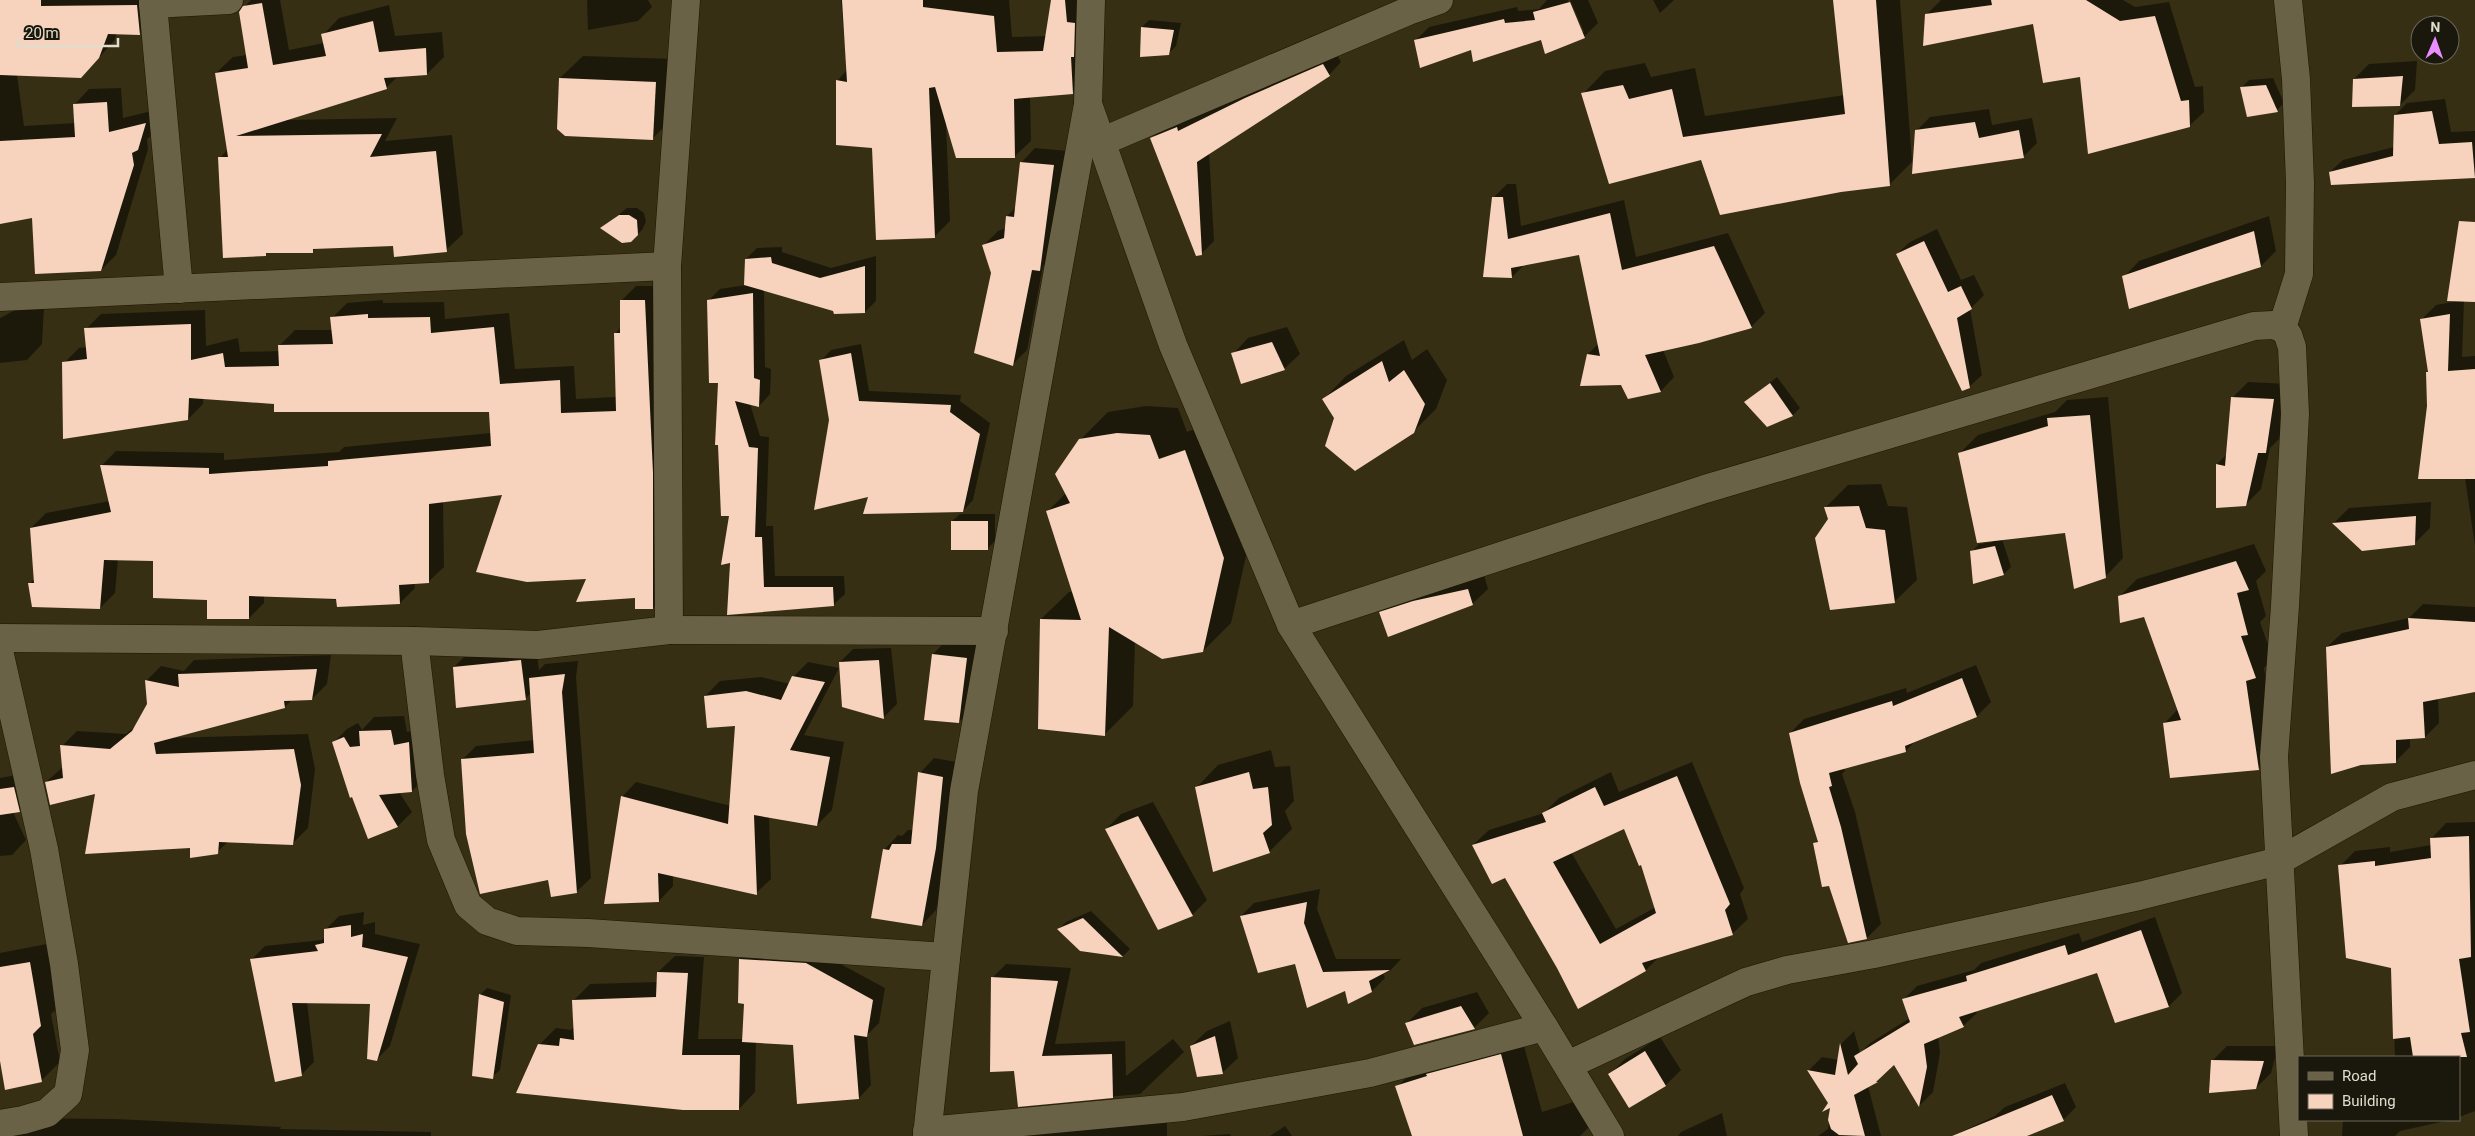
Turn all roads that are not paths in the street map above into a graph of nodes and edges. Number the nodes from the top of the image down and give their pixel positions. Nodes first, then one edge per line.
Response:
1 (229, 0) edge
2 (686, 0) edge
3 (1091, 0) edge
4 (1439, 0) edge
5 (2288, 0) edge
6 (153, 2) edge
7 (1088, 104) junction
8 (1101, 142) junction
9 (667, 266) junction
10 (180, 289) junction
11 (0, 297) edge
12 (2282, 328) junction
13 (1290, 626) junction
14 (669, 630) junction
15 (994, 631) junction
16 (0, 638) edge
17 (414, 641) junction
18 (0, 655) edge
19 (2475, 775) edge
20 (2279, 860) junction
21 (946, 957) junction
22 (1544, 1027) junction
23 (1568, 1065) junction
24 (0, 1124) edge
25 (927, 1134) edge
26 (1610, 1136) edge
27 (2294, 1136) edge

1 - 6 street
2 - 9 street
3 - 7 street
4 - 8 street
5 - 12 street
6 - 10 street
7 - 8 street
7 - 15 street
8 - 13 street
9 - 10 street
9 - 14 street
10 - 11 street
12 - 13 street
12 - 20 street
13 - 22 street
14 - 15 street
14 - 17 street
15 - 21 street
16 - 17 street
17 - 21 street
18 - 24 street
19 - 20 street
20 - 23 street
20 - 27 street
21 - 25 street
22 - 23 street
22 - 25 street
23 - 26 street

